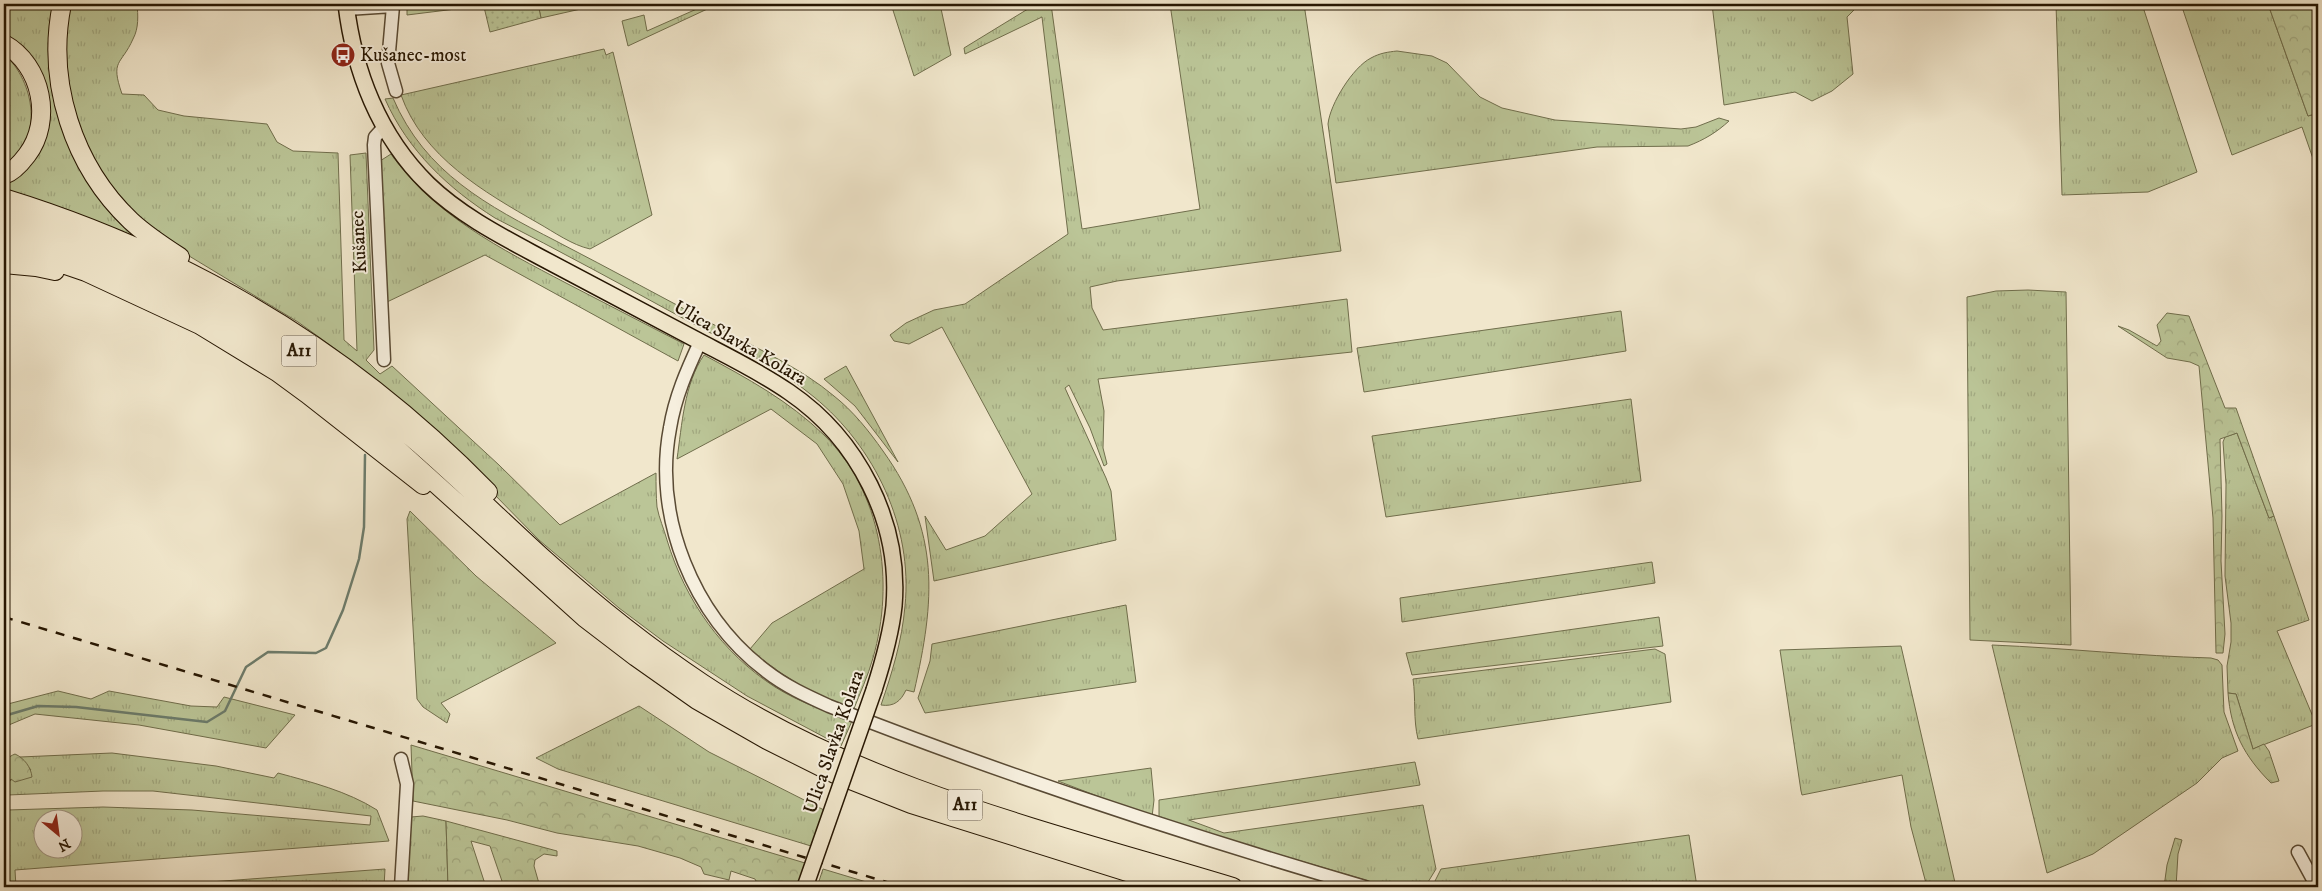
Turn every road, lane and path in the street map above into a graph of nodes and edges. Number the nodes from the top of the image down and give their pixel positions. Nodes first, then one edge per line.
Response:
1 (62, 4) edge
2 (393, 5) edge
3 (347, 6) edge
4 (4, 44) edge
5 (396, 91) dead end
6 (384, 127) junction
7 (4, 175) edge
8 (4, 198) edge
9 (4, 213) edge
10 (4, 231) edge
11 (4, 244) edge
12 (4, 264) edge
13 (160, 308) junction
14 (261, 311) junction
15 (700, 342) junction
16 (384, 360) dead end
17 (492, 533) junction
18 (547, 562) junction
19 (401, 759) dead end
20 (2298, 852) dead end
21 (400, 887) edge
22 (805, 887) edge
23 (1175, 887) edge
24 (1233, 887) edge
25 (1365, 887) edge
26 (2317, 887) edge

1 - 14 highway
2 - 3 street
2 - 5 street
3 - 6 main road, Ulica Slavka Kolara
4 - 7 highway
6 - 15 main road, Ulica Slavka Kolara
6 - 16 street, Kušanec
8 - 14 highway
9 - 18 highway, A11
10 - 17 highway, A11
11 - 13 highway
12 - 13 highway
13 - 17 highway
14 - 18 highway
15 - 22 main road, Ulica Slavka Kolara, bridge
15 - 25 street
17 - 23 highway, A11
18 - 24 highway, A11
19 - 21 street
20 - 26 street

